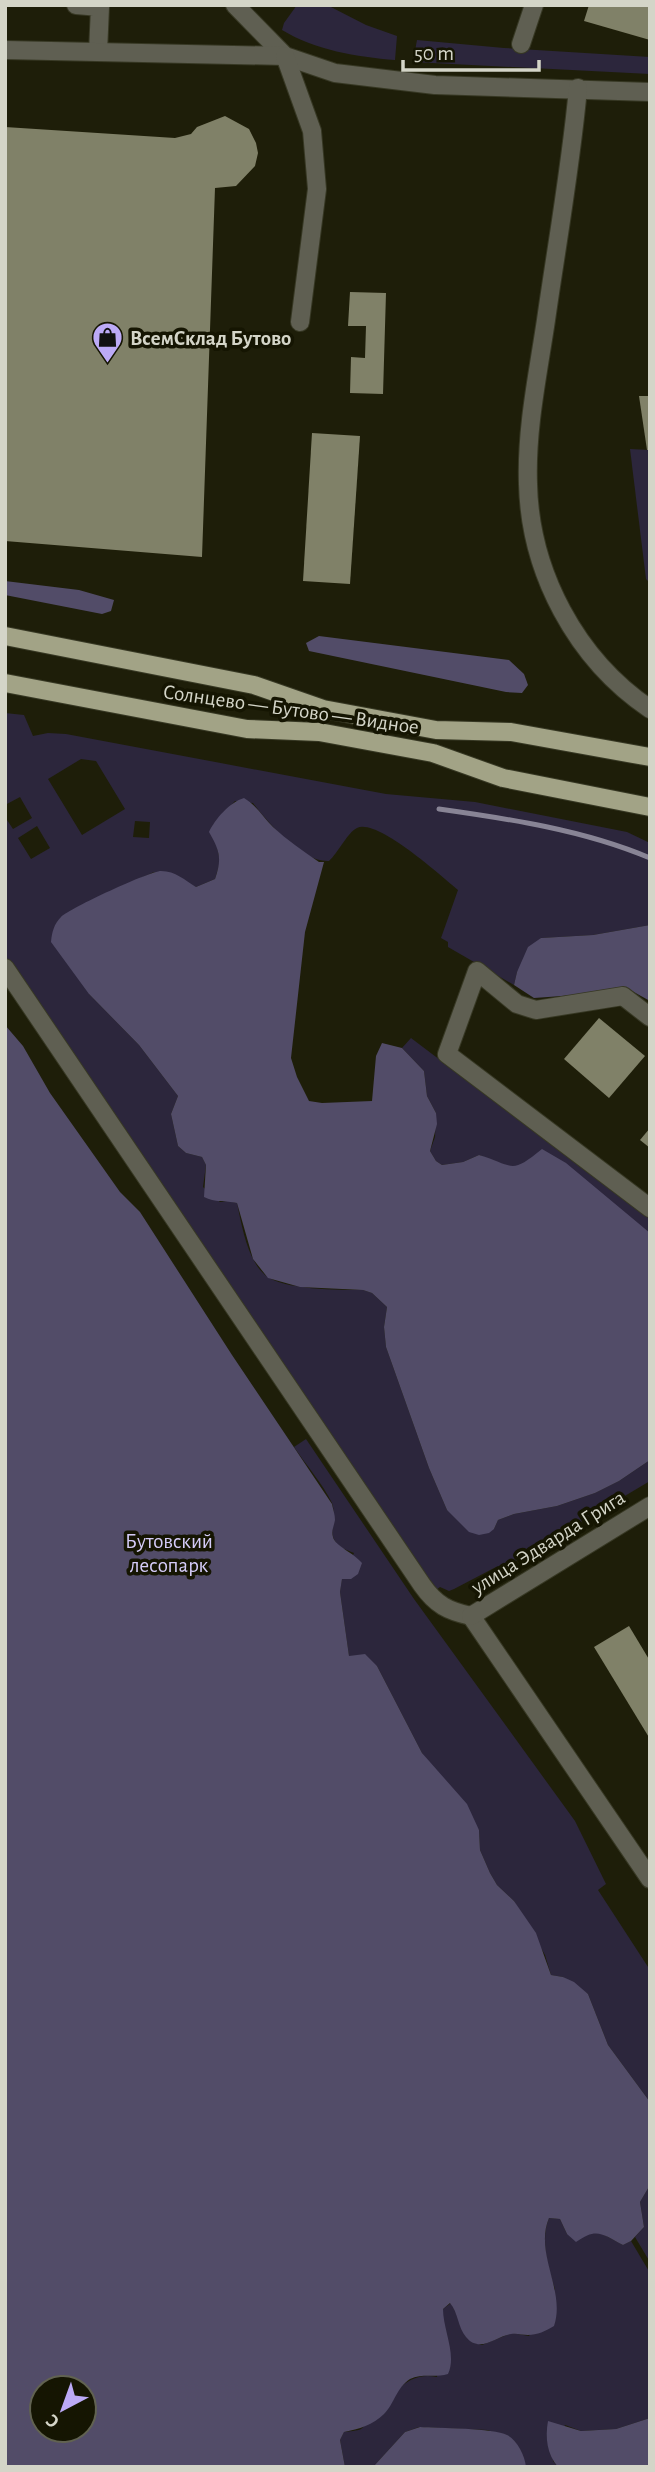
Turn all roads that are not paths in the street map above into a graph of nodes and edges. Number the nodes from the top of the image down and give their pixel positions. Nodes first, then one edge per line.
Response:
1 (76, 5) edge
2 (235, 5) edge
3 (534, 5) edge
4 (521, 44) dead end
5 (5, 50) edge
6 (98, 52) junction
7 (285, 56) junction
8 (578, 88) junction
9 (650, 92) edge
10 (300, 322) dead end
11 (5, 636) edge
12 (5, 683) edge
13 (650, 709) edge
14 (650, 757) edge
15 (650, 807) edge
16 (5, 968) edge
17 (650, 1017) edge
18 (650, 1209) edge
19 (650, 1506) edge
20 (471, 1616) junction
21 (650, 1879) edge

1 - 6 street
2 - 7 street
3 - 4 street
5 - 6 street
6 - 7 street
7 - 8 street
7 - 10 street
8 - 9 street
8 - 13 street
11 - 14 main road, Солнцево — Бутово — Видное
12 - 15 main road, Солнцево — Бутово — Видное
16 - 20 street
17 - 18 street
19 - 20 street, улица Эдварда Грига
20 - 21 street

